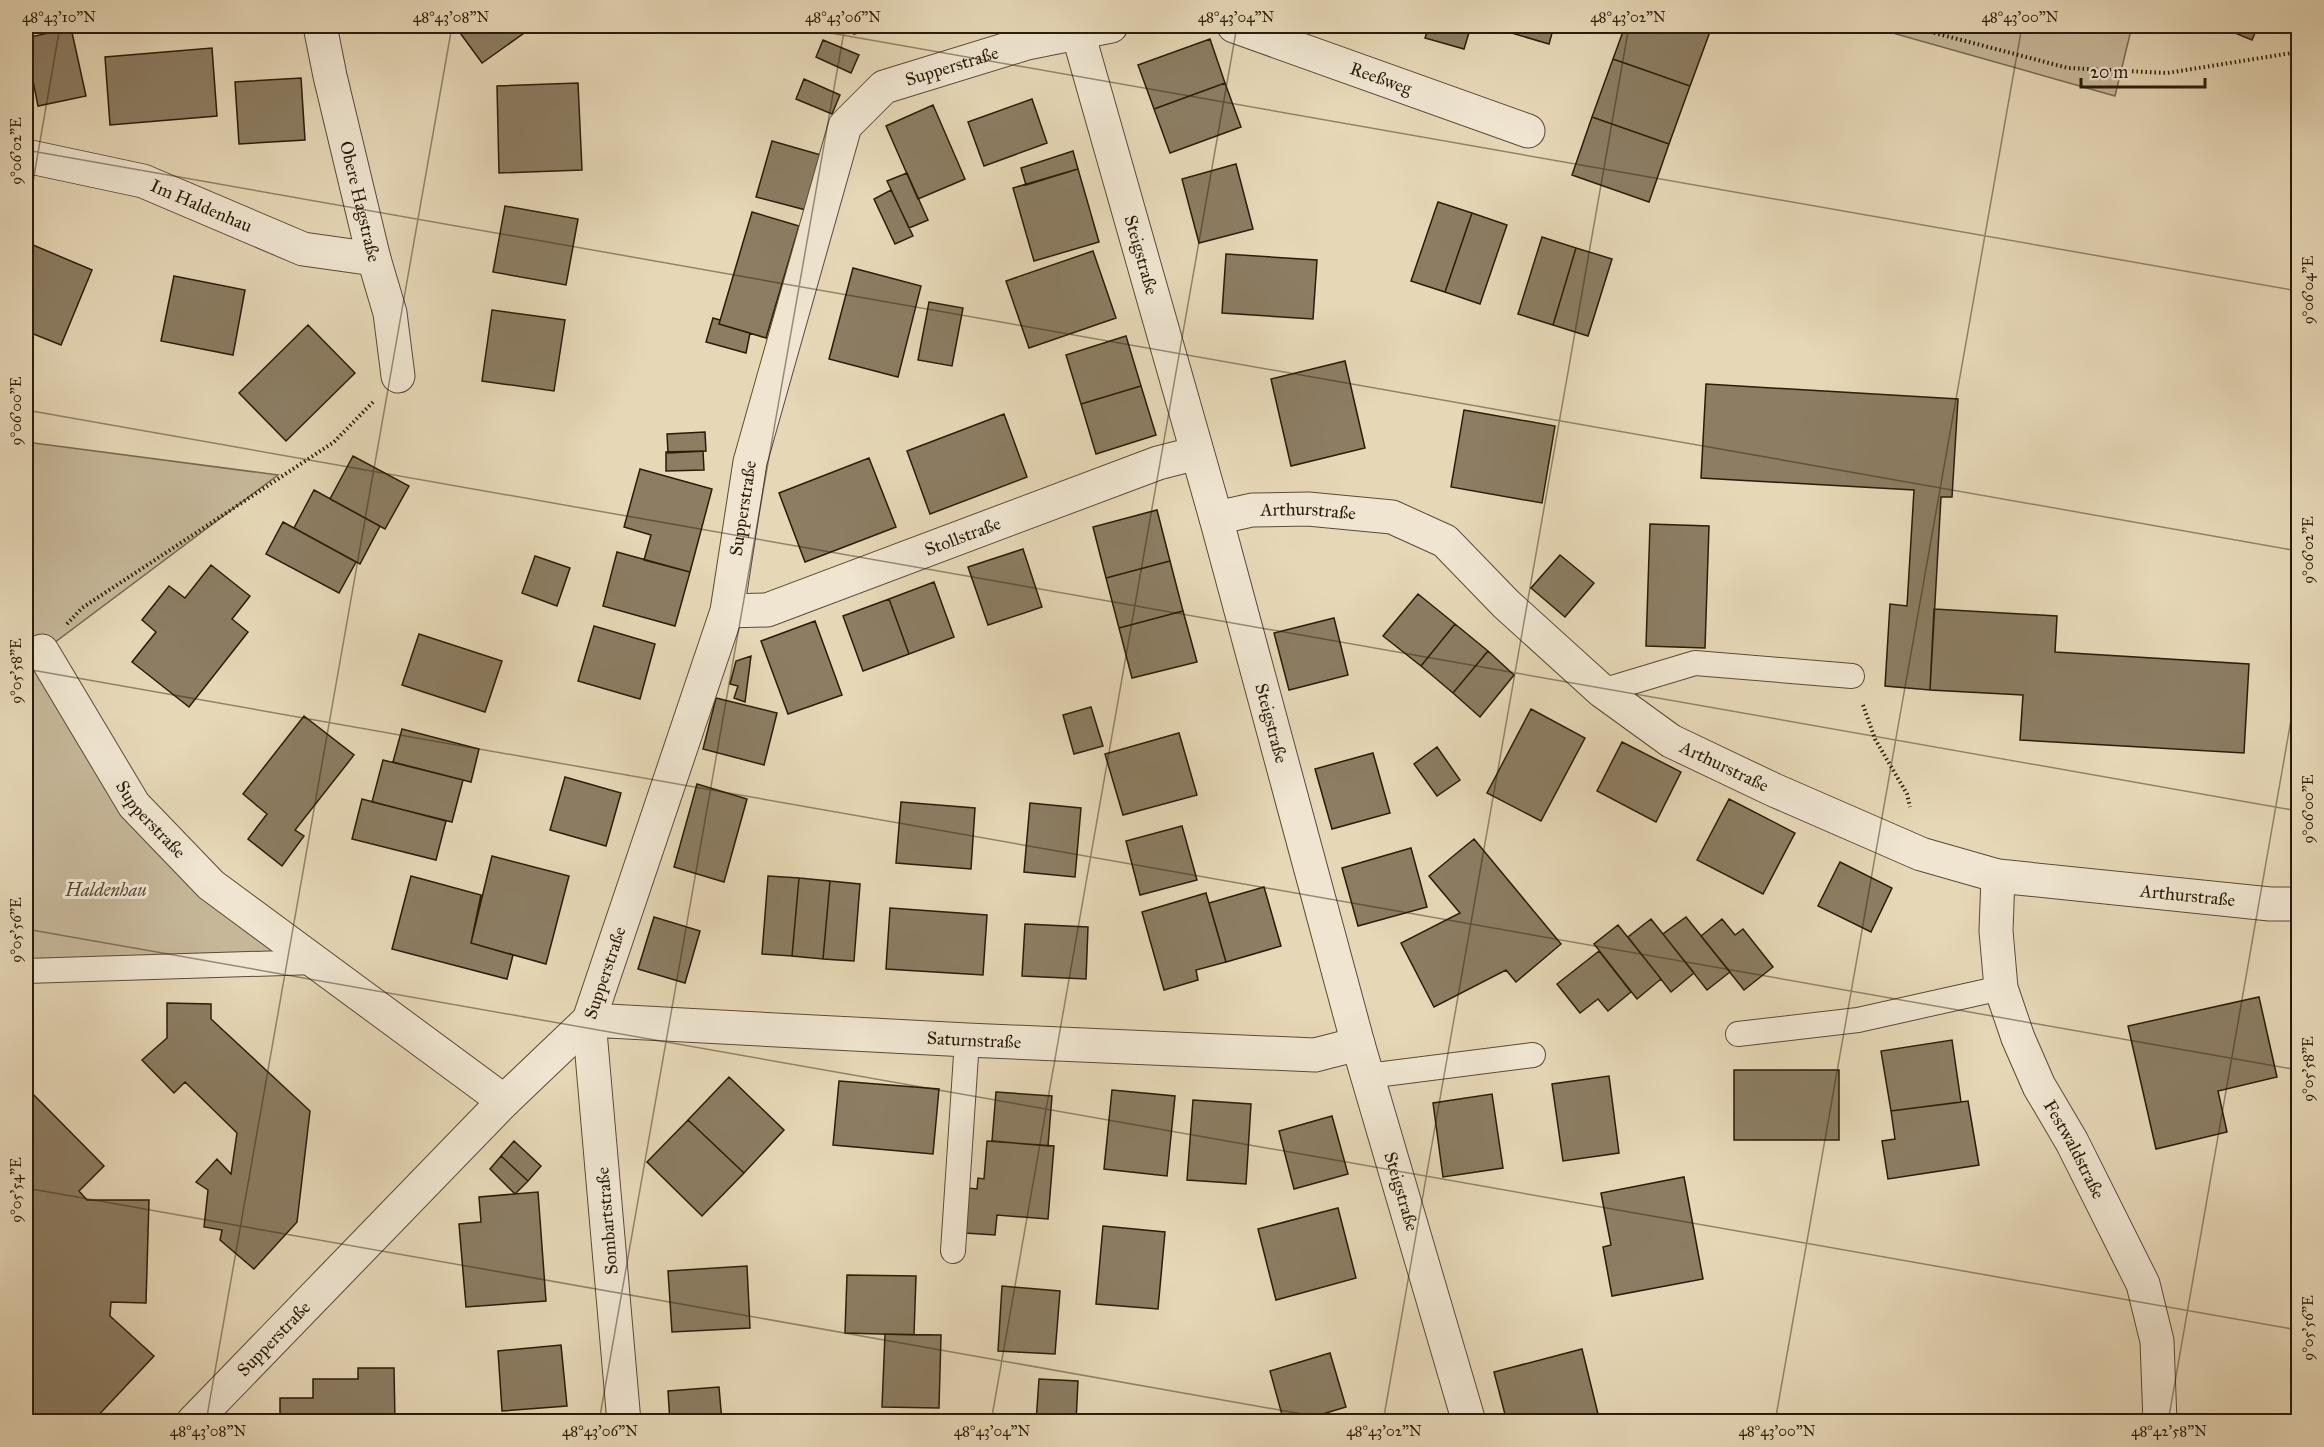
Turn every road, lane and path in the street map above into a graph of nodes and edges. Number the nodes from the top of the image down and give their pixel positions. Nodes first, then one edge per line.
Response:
1 (320, 26) edge
2 (1111, 26) edge
3 (1234, 26) edge
4 (1908, 26) edge
5 (1933, 26) edge
6 (1077, 29) edge
7 (1934, 32) junction
8 (2298, 52) edge
9 (1528, 131) dead end
10 (26, 156) edge
11 (374, 259) junction
12 (398, 376) joint
13 (1197, 453) junction
14 (1216, 518) junction
15 (727, 611) junction
16 (42, 651) joint
17 (1852, 676) joint
18 (1602, 691) junction
19 (1921, 854) junction
20 (1998, 876) junction
21 (2298, 904) edge
22 (316, 962) junction
23 (26, 971) edge
24 (2001, 988) junction
25 (589, 1020) junction
26 (1738, 1034) dead end
27 (967, 1040) junction
28 (1358, 1044) junction
29 (1533, 1055) dead end
30 (1368, 1076) junction
31 (504, 1101) junction
32 (953, 1251) dead end
33 (193, 1422) edge
34 (624, 1422) edge
35 (1469, 1422) edge
36 (2160, 1422) edge

1 - 11 street, Obere Hagstraße
2 - 6 street
3 - 9 street, Reeßweg
4 - 7 path
5 - 7 path
6 - 13 street, Steigstraße
6 - 15 street, Supperstraße
7 - 8 path
10 - 11 street, Im Haldenhau
11 - 12 street, Obere Hagstraße
12 - 16 path
13 - 14 street, Steigstraße
13 - 15 street, Stollstraße
14 - 18 street, Arthurstraße
14 - 28 street, Steigstraße
15 - 25 street, Supperstraße
16 - 22 street, Supperstraße
17 - 18 lane
17 - 19 path
18 - 19 street, Arthurstraße
19 - 20 street, Arthurstraße
20 - 21 street, Arthurstraße
20 - 24 street, Festwaldstraße
22 - 23 lane
22 - 31 street, Supperstraße
24 - 26 lane
24 - 36 street, Festwaldstraße
25 - 27 street, Saturnstraße
25 - 31 street, Supperstraße
25 - 34 street, Sombartstraße
27 - 28 street, Saturnstraße
27 - 32 lane
28 - 30 street, Steigstraße
29 - 30 lane
30 - 35 street, Steigstraße
31 - 33 street, Supperstraße

